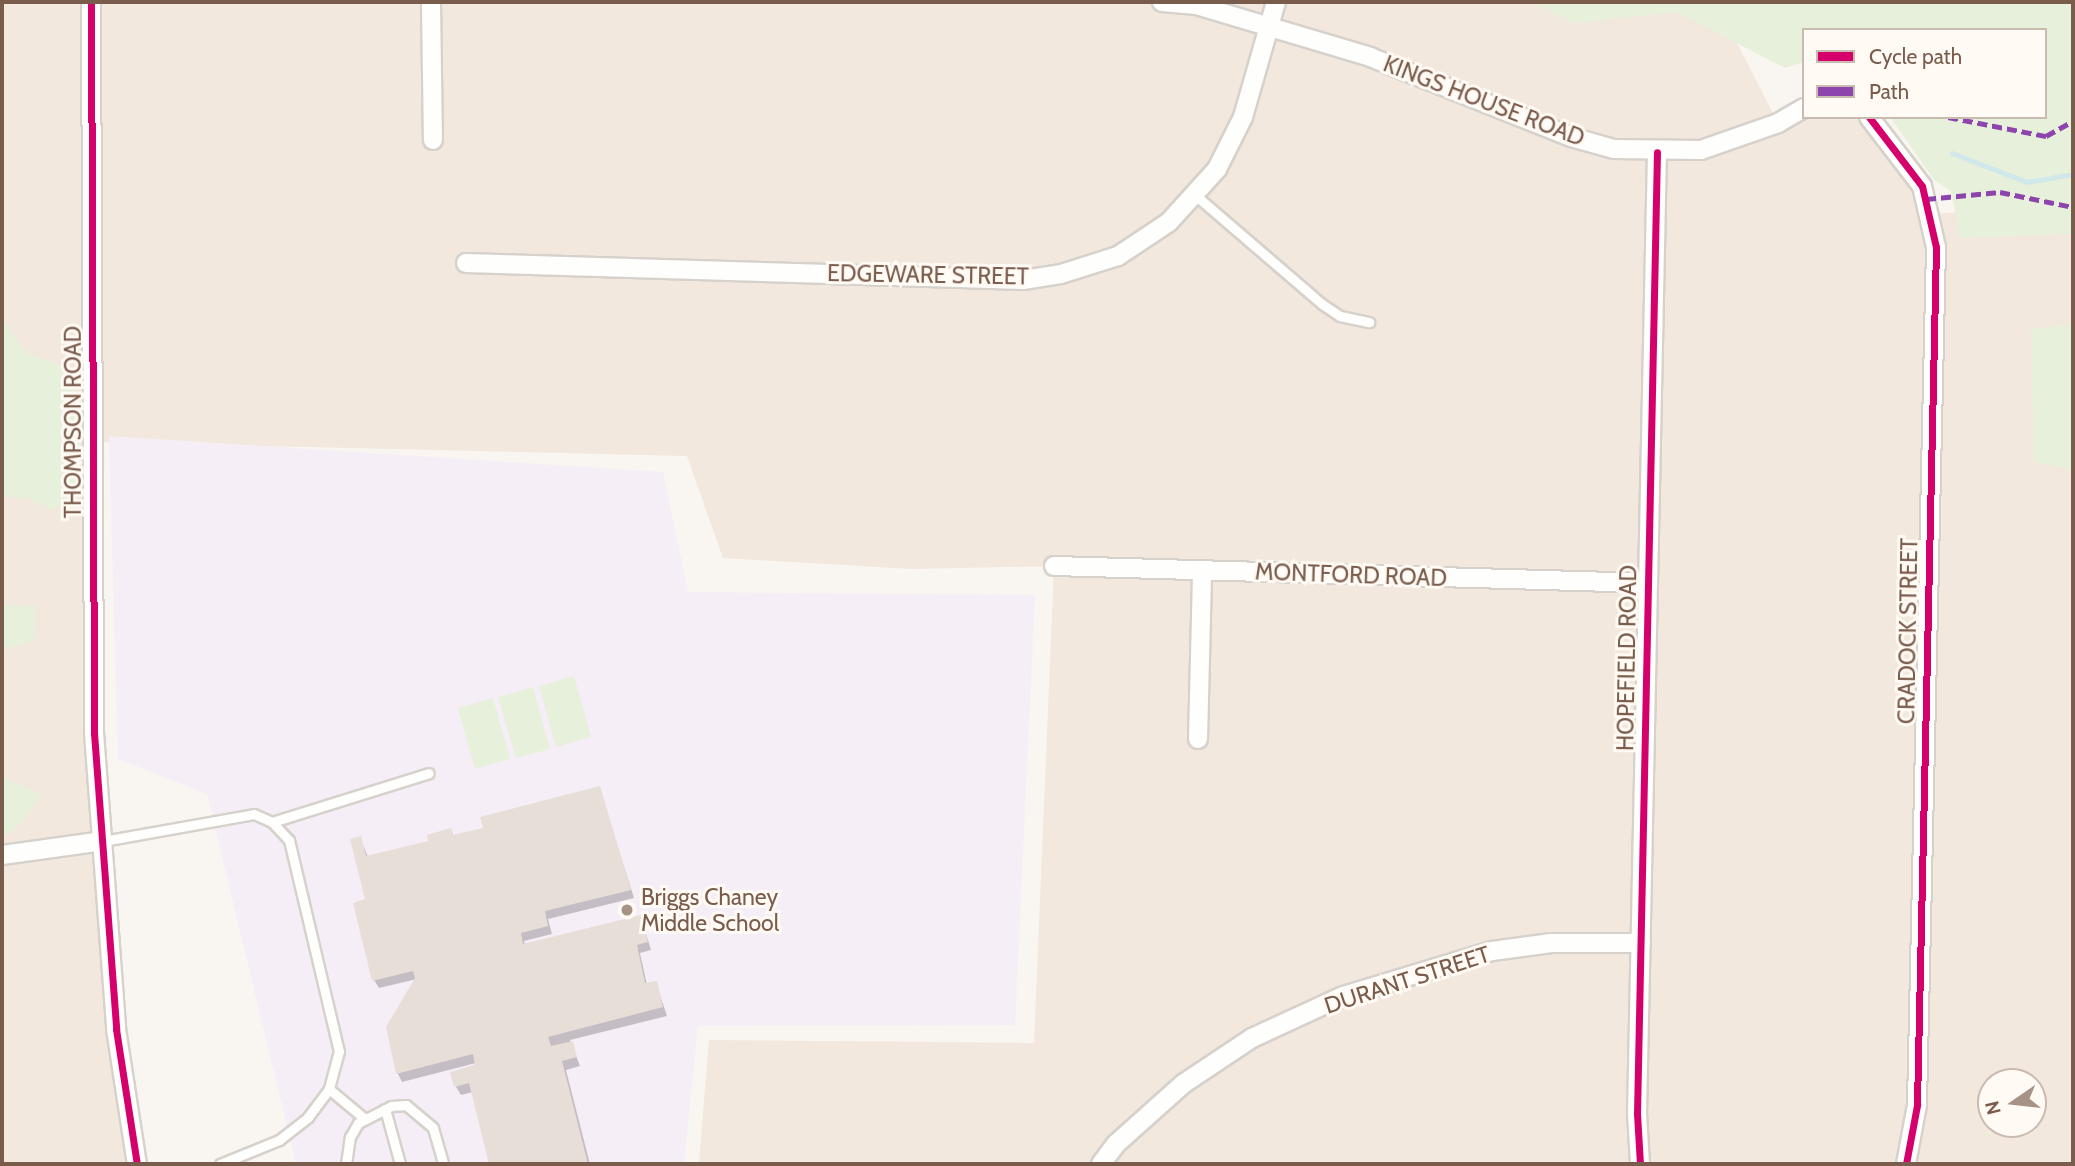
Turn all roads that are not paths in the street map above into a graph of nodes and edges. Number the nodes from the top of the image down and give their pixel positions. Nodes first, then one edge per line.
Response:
1 (91, 2) edge
2 (431, 2) edge
3 (1162, 2) edge
4 (1276, 2) edge
5 (1271, 26) junction
6 (1802, 109) edge
7 (1871, 119) edge
8 (433, 141) dead end
9 (1657, 152) junction
10 (1194, 194) junction
11 (466, 263) dead end
12 (1369, 322) dead end
13 (1054, 566) dead end
14 (1202, 570) junction
15 (1648, 583) junction
16 (1198, 739) dead end
17 (429, 773) dead end
18 (272, 822) junction
19 (103, 841) junction
20 (2, 855) edge
21 (1641, 943) junction
22 (329, 1089) junction
23 (385, 1109) junction
24 (365, 1119) junction
25 (136, 1164) edge
26 (220, 1164) edge
27 (346, 1164) edge
28 (400, 1164) edge
29 (443, 1164) edge
30 (1101, 1164) edge
31 (1640, 1164) edge
32 (1906, 1164) edge

1 - 19 street, THOMPSON ROAD
2 - 8 street
3 - 5 street, KINGS HOUSE ROAD
4 - 5 street, EDGEWARE STREET
5 - 9 street, KINGS HOUSE ROAD
5 - 10 street, EDGEWARE STREET
6 - 9 street, KINGS HOUSE ROAD
7 - 32 street, CRADOCK STREET
9 - 15 street, HOPEFIELD ROAD
10 - 11 street, EDGEWARE STREET
10 - 12 lane
13 - 14 street, MONTFORD ROAD
14 - 15 street, MONTFORD ROAD
14 - 16 street
15 - 21 street, HOPEFIELD ROAD
17 - 18 lane
18 - 19 lane
18 - 22 lane
19 - 20 street
19 - 25 street, THOMPSON ROAD
21 - 30 street, DURANT STREET
21 - 31 street, HOPEFIELD ROAD
22 - 24 lane
22 - 26 lane
23 - 24 lane
23 - 28 lane
23 - 29 lane
24 - 27 lane

